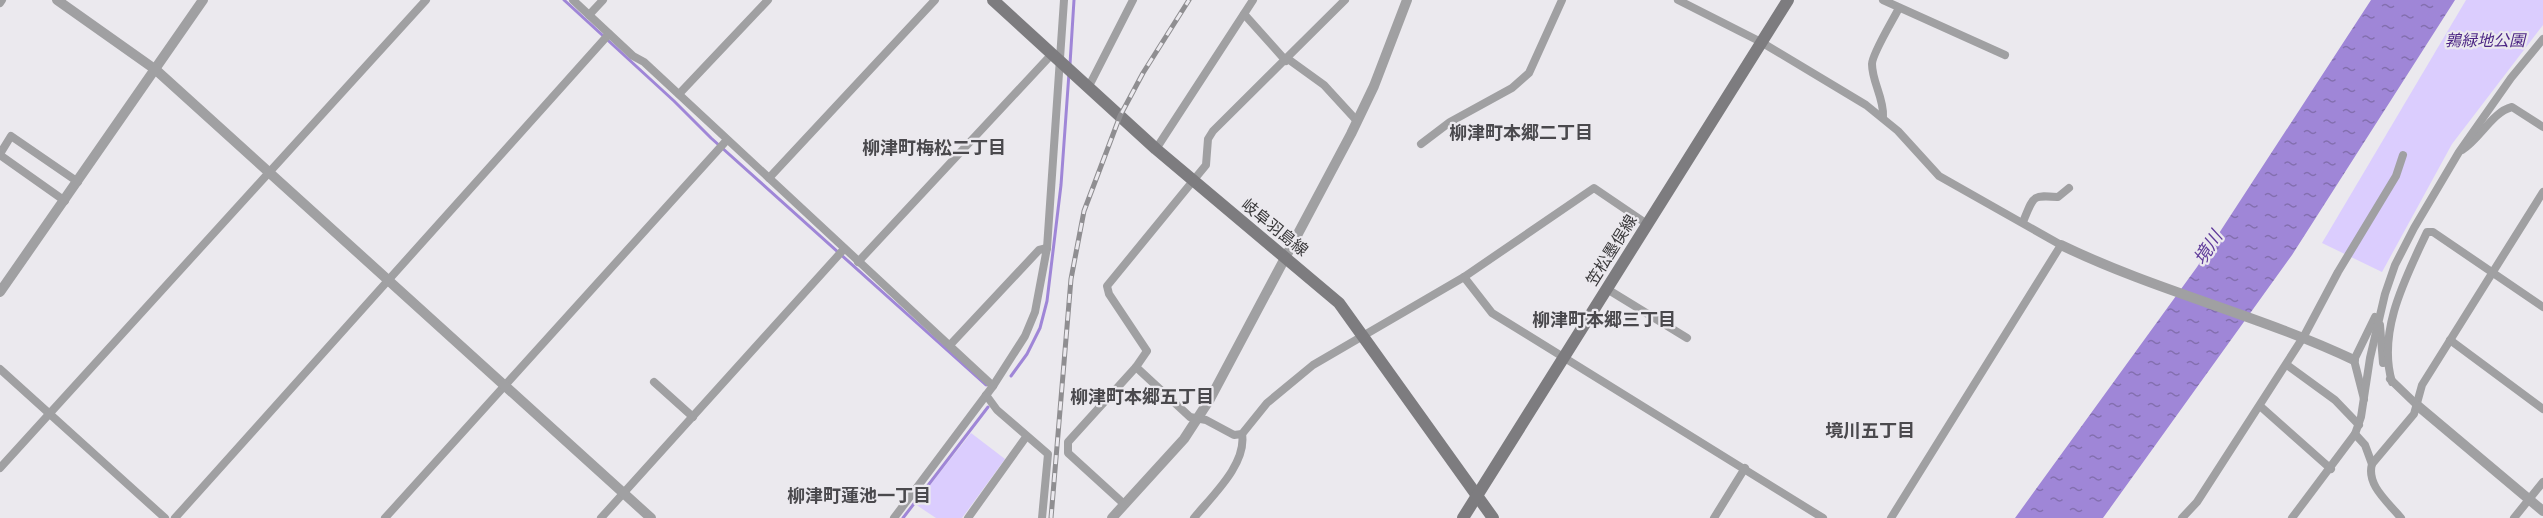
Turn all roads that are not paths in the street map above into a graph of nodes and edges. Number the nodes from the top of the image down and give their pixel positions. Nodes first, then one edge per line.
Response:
1 (57, 0) edge
2 (203, 0) edge
3 (426, 0) edge
4 (573, 0) edge
5 (603, 0) edge
6 (768, 0) edge
7 (935, 0) edge
8 (993, 0) edge
9 (1064, 0) edge
10 (1133, 0) edge
11 (1253, 0) edge
12 (1345, 0) edge
13 (1407, 0) edge
14 (1562, 0) edge
15 (1678, 0) edge
16 (1788, 0) edge
17 (1883, 0) edge
18 (1899, 8) junction
19 (1244, 14) junction
20 (589, 15) junction
21 (609, 34) junction
22 (2543, 39) edge
23 (1761, 42) junction
24 (2005, 55) dead end
25 (1056, 58) junction
26 (1287, 60) junction
27 (156, 70) junction
28 (1088, 88) junction
29 (679, 94) junction
30 (1883, 116) junction
31 (1357, 121) junction
32 (2543, 127) edge
33 (726, 141) junction
34 (1421, 144) dead end
35 (1156, 149) junction
36 (2459, 152) junction
37 (0, 154) edge
38 (2403, 155) dead end
39 (269, 173) junction
40 (769, 178) junction
41 (1193, 182) junction
42 (78, 183) junction
43 (2069, 188) dead end
44 (2543, 192) edge
45 (65, 201) junction
46 (2540, 206) edge
47 (2024, 222) junction
48 (1647, 224) junction
49 (2061, 245) junction
50 (1047, 248) junction
51 (844, 249) junction
52 (1286, 257) junction
53 (858, 262) junction
54 (2493, 271) junction
55 (1464, 277) junction
56 (388, 279) junction
57 (1607, 289) junction
58 (0, 292) edge
59 (2543, 307) edge
60 (2380, 315) junction
61 (2304, 336) junction
62 (1364, 338) junction
63 (1687, 338) dead end
64 (2450, 340) junction
65 (950, 345) junction
66 (1564, 357) junction
67 (2354, 360) junction
68 (2287, 365) junction
69 (1136, 367) junction
70 (0, 369) edge
71 (654, 382) dead end
72 (2392, 382) junction
73 (506, 386) junction
74 (993, 386) junction
75 (986, 395) junction
76 (2364, 400) junction
77 (2260, 406) junction
78 (2418, 406) junction
79 (2543, 409) edge
80 (50, 413) junction
81 (693, 417) junction
82 (1198, 418) junction
83 (2359, 425) junction
84 (1242, 434) junction
85 (2355, 434) junction
86 (1026, 436) junction
87 (2372, 464) junction
88 (0, 468) edge
89 (1745, 468) junction
90 (2331, 469) junction
91 (2543, 482) edge
92 (624, 493) junction
93 (1477, 495) junction
94 (2530, 500) junction
95 (1125, 504) junction
96 (2543, 511) edge
97 (2189, 516) edge
98 (165, 518) edge
99 (175, 518) edge
100 (385, 518) edge
101 (601, 518) edge
102 (651, 518) edge
103 (894, 518) edge
104 (968, 518) edge
105 (1042, 518) edge
106 (1112, 518) edge
107 (1194, 518) edge
108 (1463, 518) edge
109 (1493, 518) edge
110 (1714, 518) edge
111 (1822, 518) edge
112 (1891, 518) edge
113 (2292, 518) edge
114 (2401, 518) edge
115 (2514, 518) edge

1 - 27 street
2 - 27 street
3 - 39 street
4 - 20 street
5 - 20 street
6 - 29 street
7 - 40 street
8 - 25 main road, 岐阜羽島線
9 - 25 street
10 - 28 street
11 - 19 street
12 - 26 street
13 - 31 street
14 - 34 street
15 - 23 street
16 - 23 main road, 笠松墨俣線
17 - 18 street
18 - 24 street
18 - 30 street
19 - 26 street
19 - 35 street
20 - 21 street
21 - 29 street
21 - 56 street
22 - 36 street
23 - 30 street
23 - 48 main road, 笠松墨俣線
25 - 28 main road, 岐阜羽島線
25 - 50 street
25 - 53 street
26 - 31 street
26 - 41 street
27 - 39 street
27 - 42 street
28 - 35 main road, 岐阜羽島線
29 - 33 street
30 - 47 street
31 - 52 street
32 - 36 street
33 - 40 street
33 - 73 street
35 - 41 main road, 岐阜羽島線
36 - 60 street
37 - 42 street
37 - 45 street
38 - 61 street
39 - 56 street
39 - 80 street
40 - 51 street
41 - 52 main road, 岐阜羽島線
41 - 69 street
42 - 45 street
43 - 47 street
44 - 46 street
45 - 58 street
46 - 54 street
47 - 49 street
48 - 55 street
48 - 57 main road, 笠松墨俣線
49 - 61 street
49 - 112 street
50 - 65 street
50 - 74 street
51 - 53 street
51 - 81 street
52 - 62 main road, 岐阜羽島線
52 - 82 street
53 - 65 street
54 - 59 street
54 - 64 street
54 - 72 street
55 - 62 street
55 - 66 street
56 - 73 street
56 - 99 street
57 - 63 street
57 - 66 main road, 笠松墨俣線
60 - 67 street
60 - 72 street
60 - 76 street
61 - 67 street
61 - 68 street
62 - 84 street
62 - 93 main road, 岐阜羽島線
64 - 78 street
64 - 79 street
65 - 74 street
66 - 89 street
66 - 93 main road, 笠松墨俣線
67 - 76 street
68 - 77 street
68 - 83 street
69 - 82 street
69 - 95 street
70 - 80 street
71 - 81 street
72 - 78 street
73 - 92 street
73 - 100 street
74 - 75 street
75 - 86 street
75 - 103 street
76 - 83 street
77 - 90 street
77 - 97 street
78 - 87 street
78 - 94 street
80 - 88 street
80 - 98 street
81 - 92 street
82 - 84 street
82 - 95 street
83 - 85 street
84 - 107 street
85 - 87 street
85 - 90 street
86 - 104 street
86 - 105 street
87 - 114 street
89 - 110 street
89 - 111 street
90 - 113 street
91 - 94 street
92 - 101 street
92 - 102 street
93 - 108 main road, 笠松墨俣線
93 - 109 main road, 岐阜羽島線
94 - 96 street
94 - 115 street
95 - 106 street

